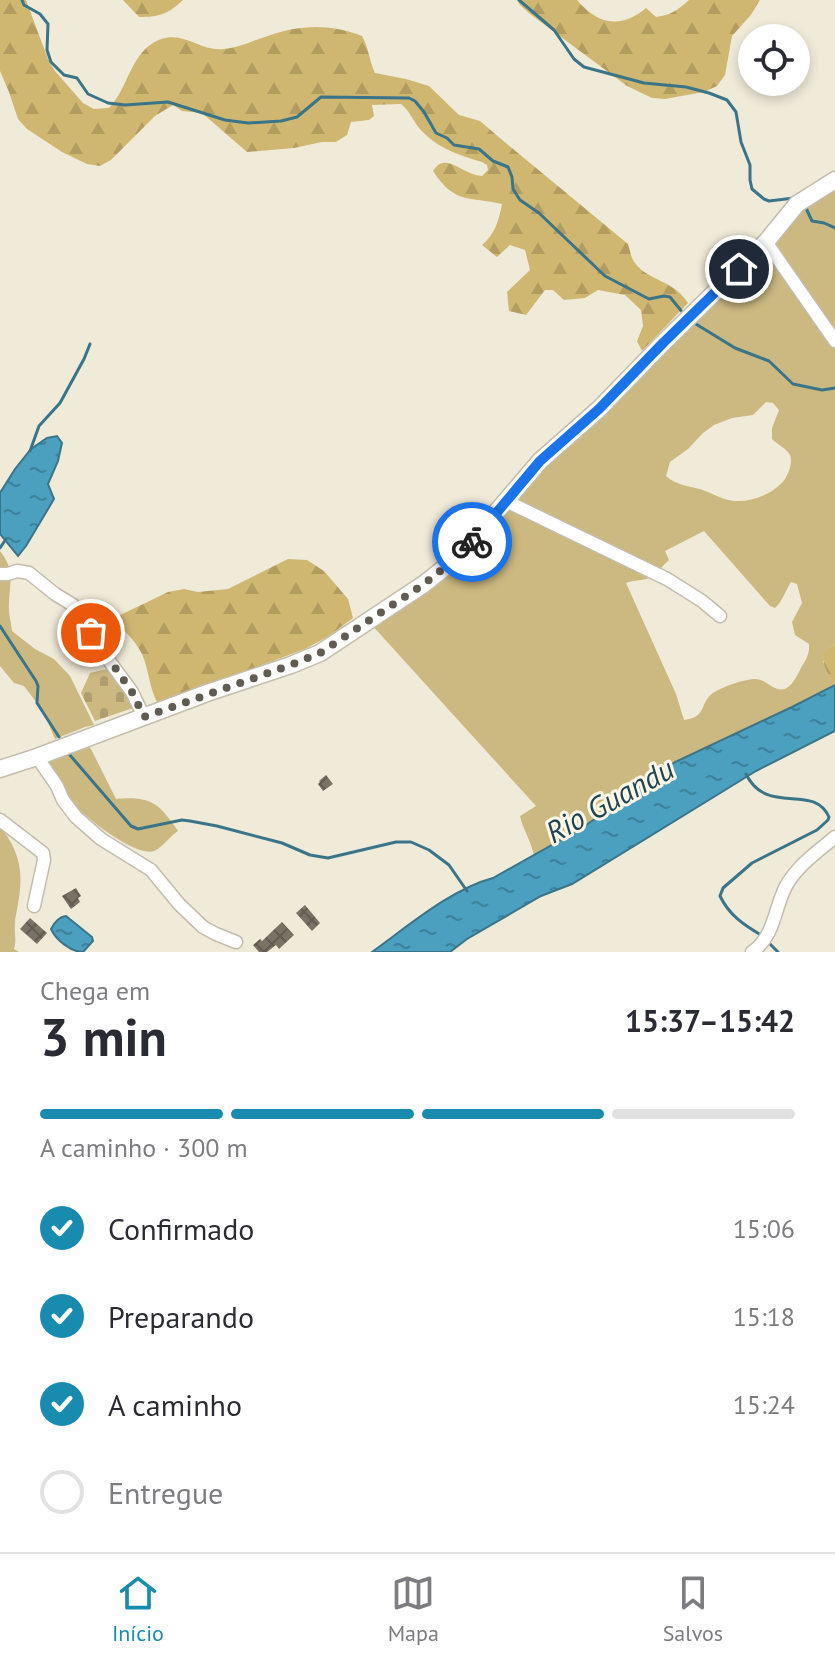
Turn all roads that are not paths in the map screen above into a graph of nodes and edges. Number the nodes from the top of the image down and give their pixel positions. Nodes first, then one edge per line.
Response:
1 (835, 180) edge
2 (766, 242) junction
3 (835, 341) edge
4 (506, 501) junction
5 (0, 574) edge
6 (720, 616) dead end
7 (144, 717) junction
8 (37, 757) junction
9 (0, 769) edge
10 (0, 820) edge
11 (835, 837) edge
12 (34, 906) dead end
13 (236, 942) dead end
14 (752, 952) edge

1 - 2 main road
2 - 3 street
2 - 4 main road
4 - 6 street
4 - 7 main road
5 - 7 street
7 - 8 main road
8 - 9 main road
8 - 13 street
10 - 12 street
11 - 14 street

